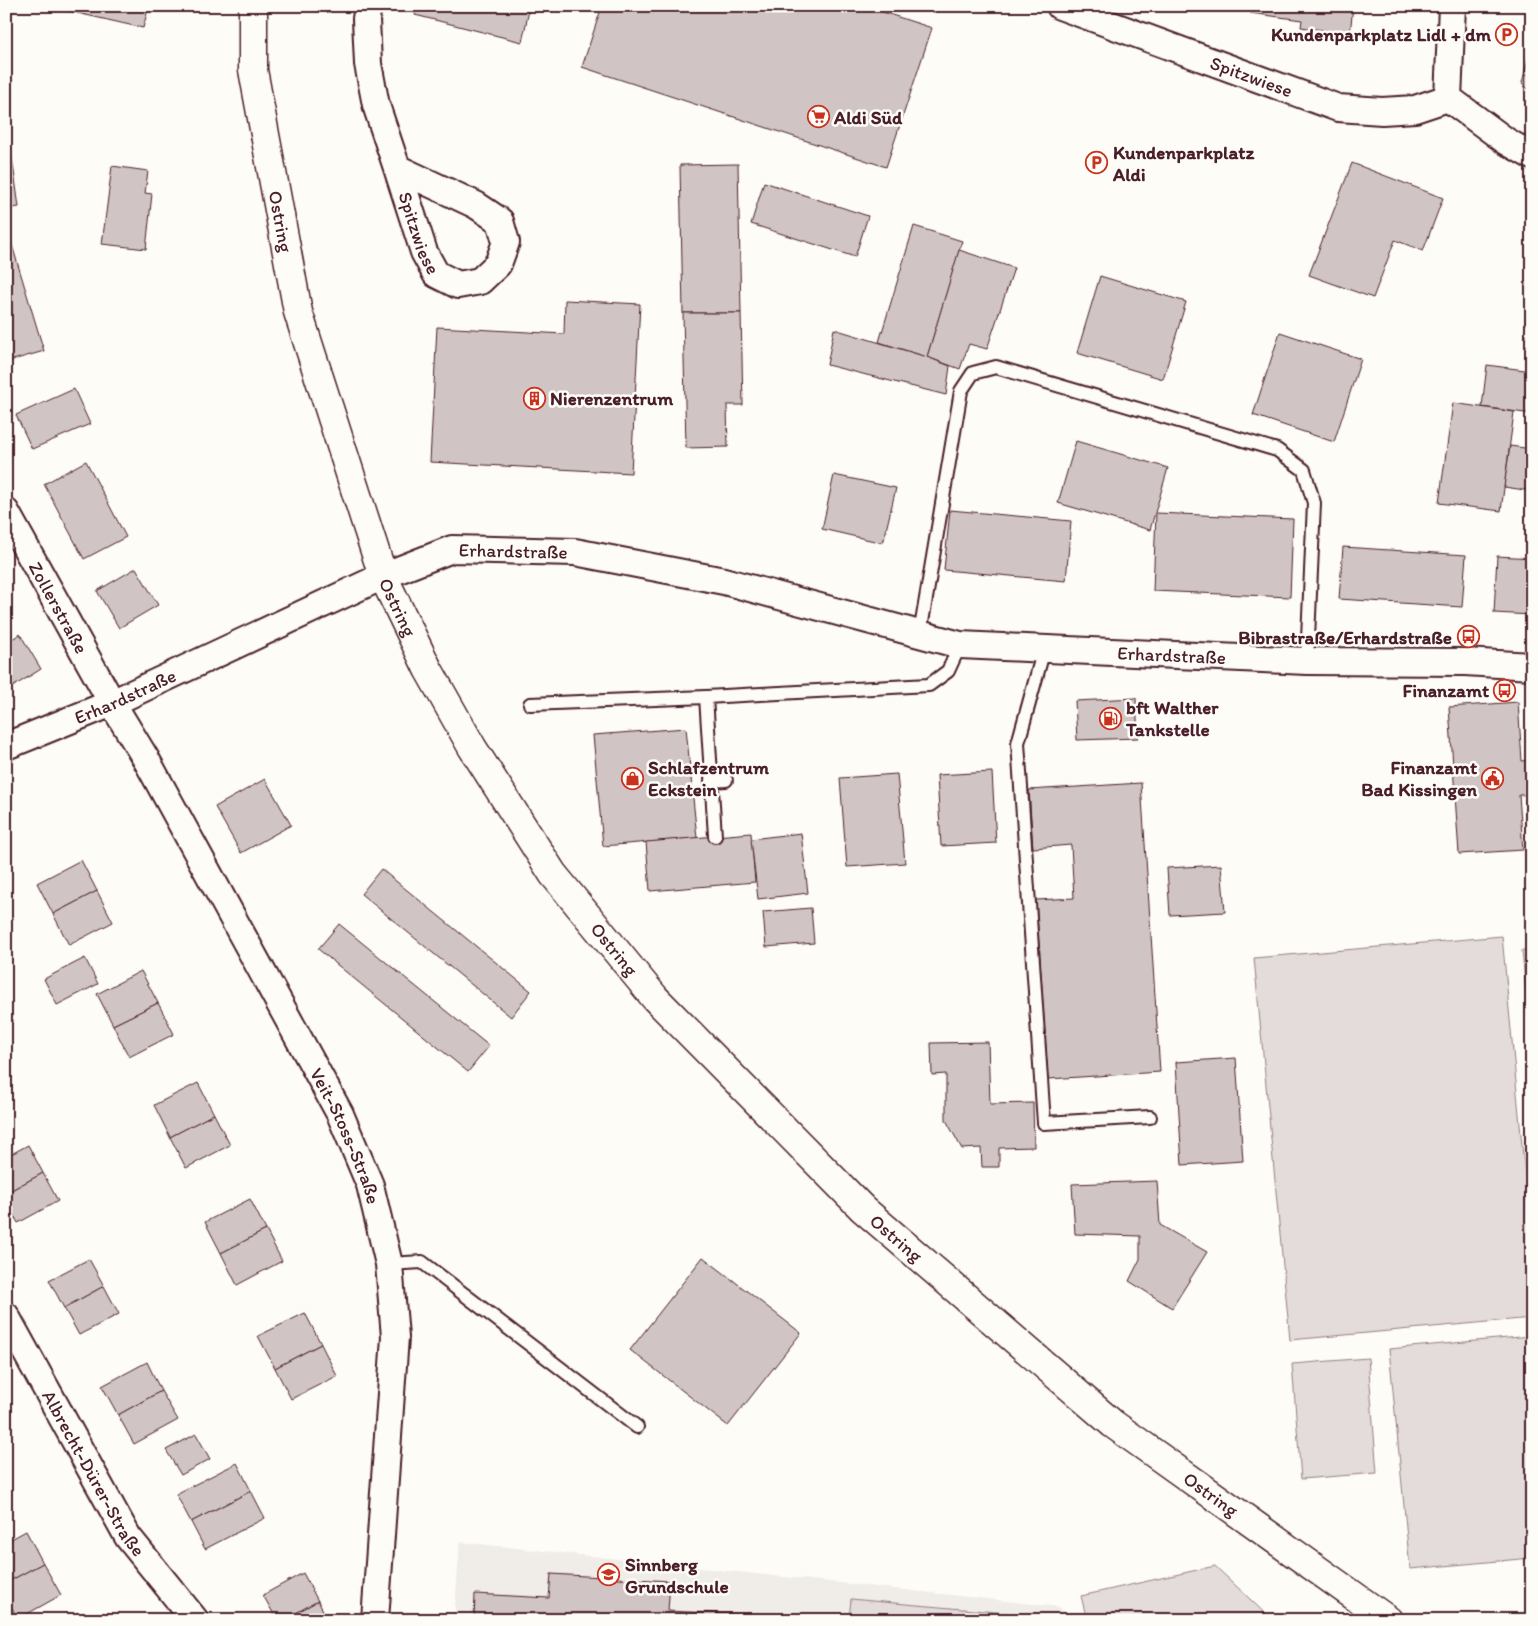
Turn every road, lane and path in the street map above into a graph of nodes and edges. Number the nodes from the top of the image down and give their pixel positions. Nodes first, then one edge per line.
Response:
1 (253, 6) edge
2 (368, 6) edge
3 (1060, 6) edge
4 (1452, 6) edge
5 (1448, 98) junction
6 (1532, 156) edge
7 (397, 168) junction
8 (6, 512) edge
9 (384, 576) junction
10 (920, 634) junction
11 (960, 645) junction
12 (1044, 649) junction
13 (1307, 661) junction
14 (1532, 666) edge
15 (706, 697) junction
16 (112, 703) junction
17 (530, 704) dead end
18 (6, 746) edge
19 (726, 780) dead end
20 (711, 781) junction
21 (715, 836) dead end
22 (1150, 1117) dead end
23 (389, 1264) junction
24 (6, 1316) edge
25 (637, 1427) dead end
26 (194, 1620) edge
27 (375, 1620) edge
28 (1388, 1620) edge

1 - 9 main road, Ostring
2 - 7 street, Spitzwiese
3 - 5 street, Spitzwiese
4 - 5 street
5 - 6 street
7 - 7 street, Spitzwiese
8 - 16 street, Zollerstraße
9 - 10 street, Erhardstraße
9 - 16 street, Erhardstraße
9 - 28 main road, Ostring
10 - 11 street, Erhardstraße
10 - 13 lane
11 - 12 street, Erhardstraße
11 - 15 lane
12 - 13 street, Erhardstraße
12 - 22 lane
13 - 14 street, Erhardstraße
15 - 17 lane
15 - 20 lane
16 - 18 street, Erhardstraße
16 - 23 street, Veit-Stoss-Straße
19 - 20 lane
20 - 21 lane
23 - 25 lane
23 - 27 street, Veit-Stoss-Straße
24 - 26 street, Albrecht-Dürer-Straße

